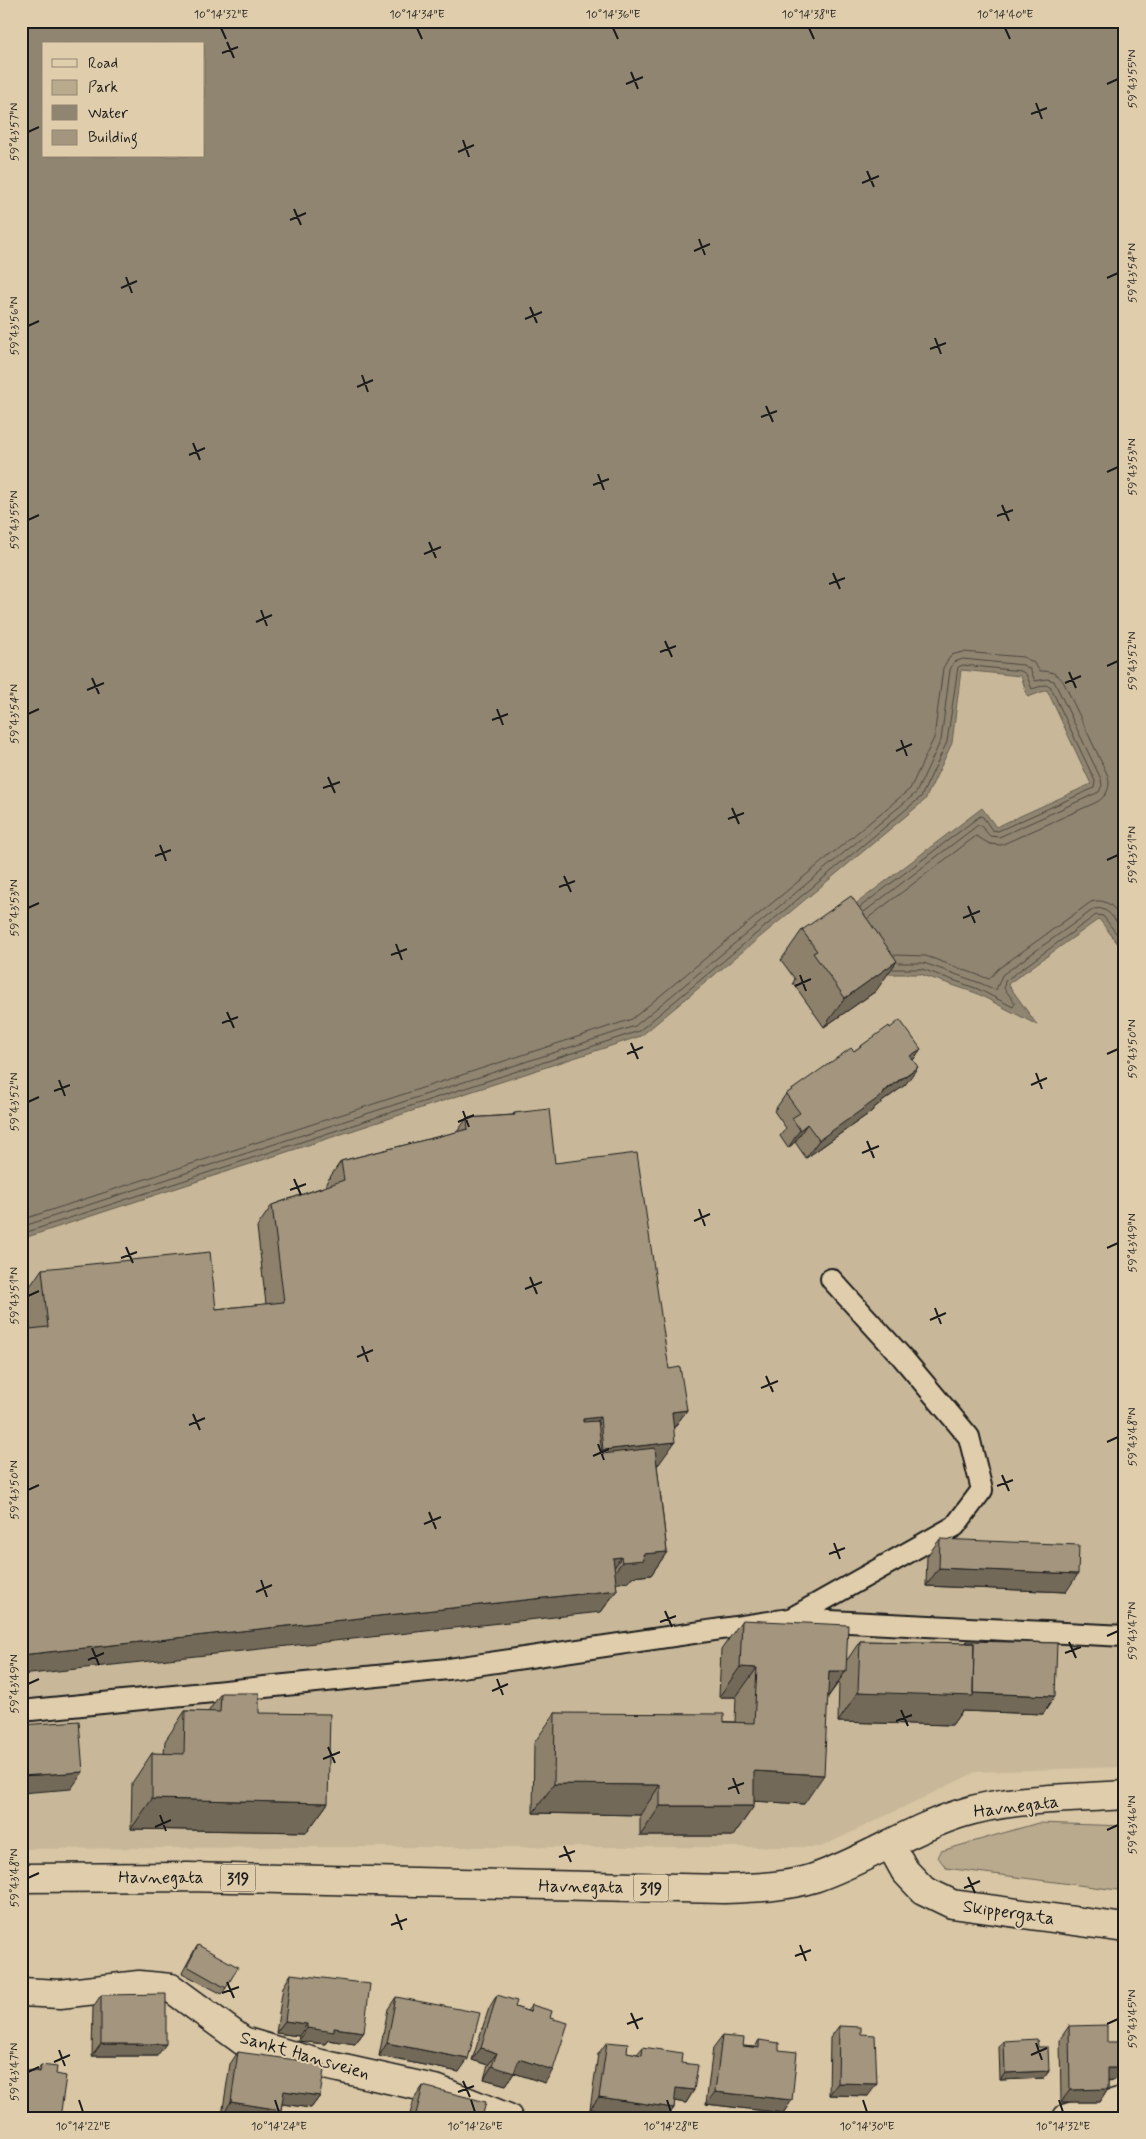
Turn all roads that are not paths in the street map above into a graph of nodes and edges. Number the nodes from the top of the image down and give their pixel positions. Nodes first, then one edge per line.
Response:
1 (831, 1279) dead end
2 (790, 1619) junction
3 (1125, 1636) edge
4 (21, 1711) edge
5 (1125, 1795) edge
6 (890, 1844) junction
7 (21, 1878) edge
8 (1125, 1928) edge
9 (21, 1992) edge
10 (1125, 2100) edge
11 (508, 2118) edge
12 (1067, 2118) edge

1 - 2 lane
2 - 3 lane
2 - 4 lane
5 - 6 main road, Havnegata / 319
6 - 7 main road, Havnegata / 319
6 - 8 main road, Skippergata
9 - 11 main road, Sankt Hansveien
10 - 12 main road

